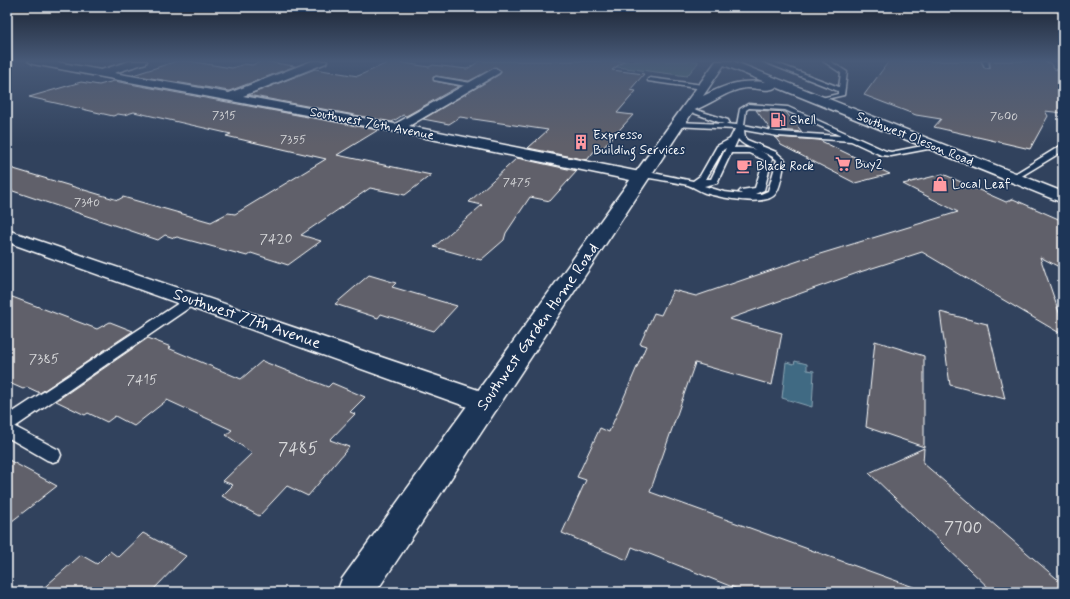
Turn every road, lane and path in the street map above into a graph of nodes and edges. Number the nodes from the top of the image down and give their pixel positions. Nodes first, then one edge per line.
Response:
1 (187, 89) edge
2 (251, 89) edge
3 (464, 89) edge
4 (702, 89) edge
5 (727, 89) edge
6 (792, 89) edge
7 (842, 90) edge
8 (230, 97) junction
9 (819, 100) junction
10 (689, 108) junction
11 (678, 124) junction
12 (740, 127) junction
13 (397, 128) junction
14 (856, 139) junction
15 (733, 141) junction
16 (933, 146) junction
17 (1063, 148) edge
18 (728, 152) junction
19 (642, 175) junction
20 (1012, 178) junction
21 (694, 184) junction
22 (1063, 198) edge
23 (7, 236) edge
24 (192, 300) junction
25 (486, 403) junction
26 (7, 424) edge
27 (7, 430) edge
28 (53, 455) dead end
29 (355, 592) edge

1 - 8 street, Southwest 76th Avenue
2 - 8 street
3 - 13 street
4 - 10 street, Southwest Garden Home Road
5 - 10 street
6 - 9 street, Southwest Oleson Road
7 - 9 lane
8 - 13 street, Southwest 76th Avenue
9 - 16 street, Southwest Oleson Road
10 - 11 street, Southwest Garden Home Road
10 - 12 lane
11 - 12 lane
11 - 19 street, Southwest Garden Home Road
12 - 14 lane
12 - 14 lane
12 - 15 lane
12 - 21 lane
13 - 19 street, Southwest 76th Avenue
14 - 16 lane
15 - 18 lane
15 - 21 lane
16 - 20 street, Southwest Oleson Road
17 - 20 lane
18 - 21 lane
18 - 21 lane
19 - 21 lane
19 - 25 street, Southwest Garden Home Road
20 - 22 street, Southwest Oleson Road
23 - 24 street, Southwest 77th Avenue
24 - 25 street, Southwest 77th Avenue
24 - 26 lane
25 - 29 street, Southwest Garden Home Road
27 - 28 lane

